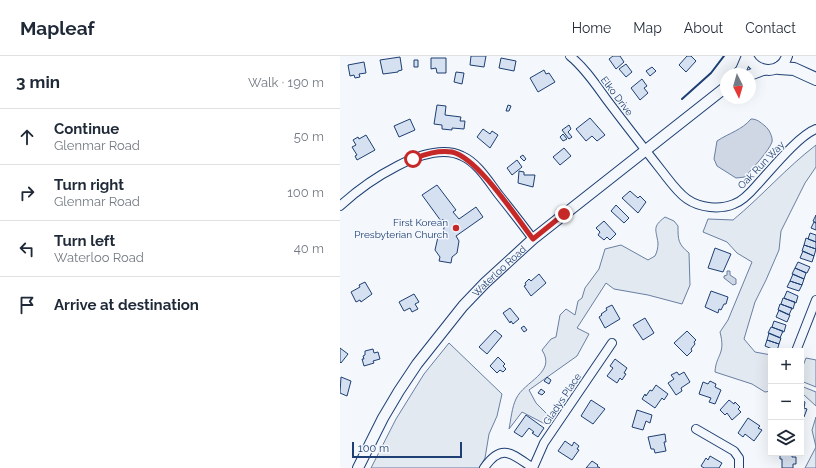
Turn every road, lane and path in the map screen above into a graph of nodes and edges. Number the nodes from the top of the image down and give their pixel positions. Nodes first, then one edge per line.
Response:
1 (570, 56) edge
2 (748, 56) edge
3 (787, 56) edge
4 (742, 68) edge
5 (779, 68) junction
6 (763, 70) junction
7 (756, 73) edge
8 (816, 79) edge
9 (720, 92) edge
10 (816, 129) edge
11 (645, 150) junction
12 (340, 206) edge
13 (533, 239) junction
14 (816, 300) edge
15 (612, 343) dead end
16 (797, 348) edge
17 (696, 429) dead end
18 (358, 468) edge
19 (484, 468) edge
20 (533, 468) edge
21 (739, 468) edge

1 - 11 street, Elko Drive
2 - 4 main road
2 - 6 main road
3 - 5 main road
5 - 6 main road
5 - 8 highway
6 - 7 main road
9 - 11 main road, Waterloo Road
10 - 11 street, Oak Run Way
11 - 13 main road, Waterloo Road
12 - 13 street
13 - 18 main road, Waterloo Road
14 - 16 street
15 - 20 street, Gladys Place
17 - 21 street
19 - 20 street

